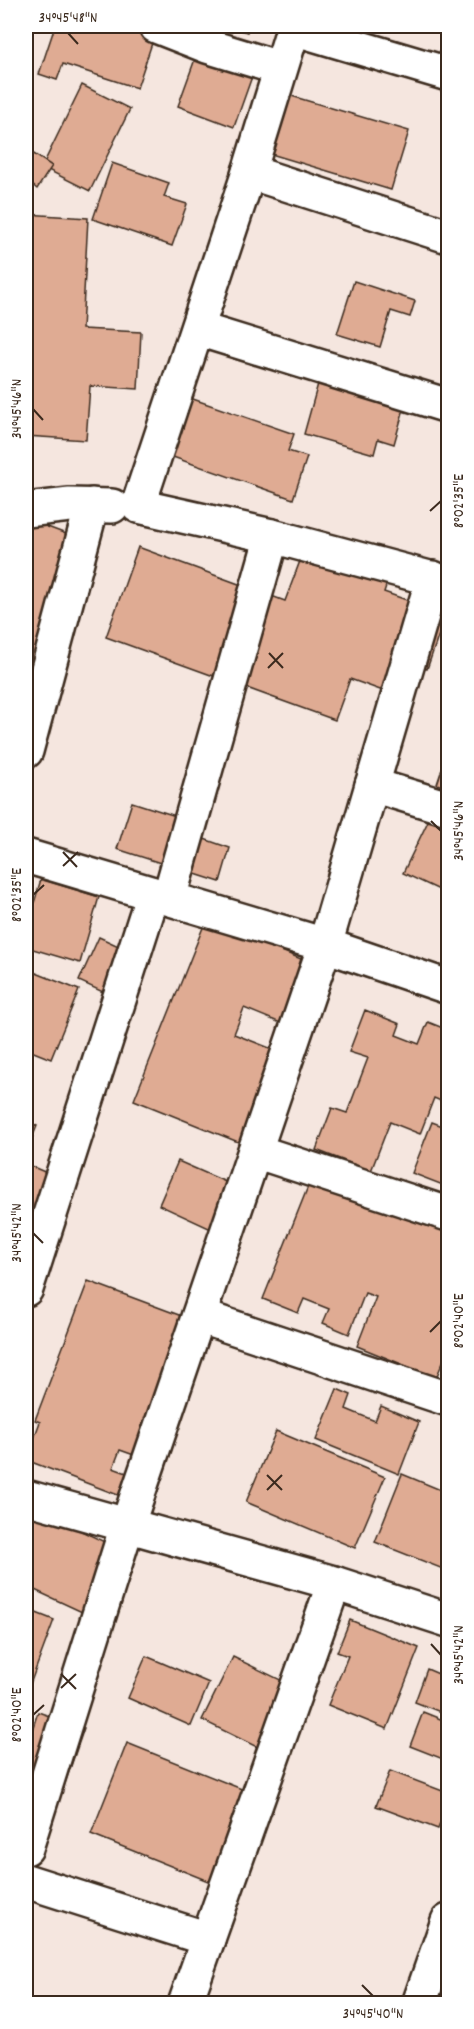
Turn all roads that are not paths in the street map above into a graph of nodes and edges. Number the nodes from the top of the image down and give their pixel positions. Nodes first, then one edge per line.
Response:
1 (156, 26) edge
2 (294, 27) edge
3 (279, 68) junction
4 (448, 74) edge
5 (249, 172) junction
6 (448, 236) edge
7 (198, 329) junction
8 (448, 406) edge
9 (92, 505) junction
10 (138, 506) junction
11 (26, 510) edge
12 (272, 536) junction
13 (440, 580) edge
14 (26, 751) edge
15 (372, 785) junction
16 (448, 808) edge
17 (26, 856) edge
18 (161, 896) junction
19 (325, 945) junction
20 (448, 987) edge
21 (255, 1151) junction
22 (448, 1214) edge
23 (26, 1289) edge
24 (199, 1316) junction
25 (448, 1399) edge
26 (26, 1497) edge
27 (127, 1526) junction
28 (334, 1583) junction
29 (448, 1620) edge
30 (26, 1848) edge
31 (26, 1881) edge
32 (448, 1921) edge
33 (208, 1939) junction
34 (185, 2004) edge
35 (419, 2004) edge

1 - 3 street
2 - 3 street
2 - 4 street
3 - 5 street
5 - 6 street
5 - 7 street
7 - 8 street
7 - 10 street
9 - 10 street
9 - 11 street
9 - 14 street
10 - 12 street
12 - 13 street
12 - 18 street
13 - 15 street
15 - 16 street
15 - 19 street
17 - 18 street
18 - 19 street
18 - 23 street
19 - 20 street
19 - 21 street
21 - 22 street
21 - 24 street
24 - 25 street
24 - 27 street
26 - 27 street
27 - 28 street
27 - 30 street
28 - 29 street
28 - 33 street
31 - 33 street
32 - 35 street
33 - 34 street

